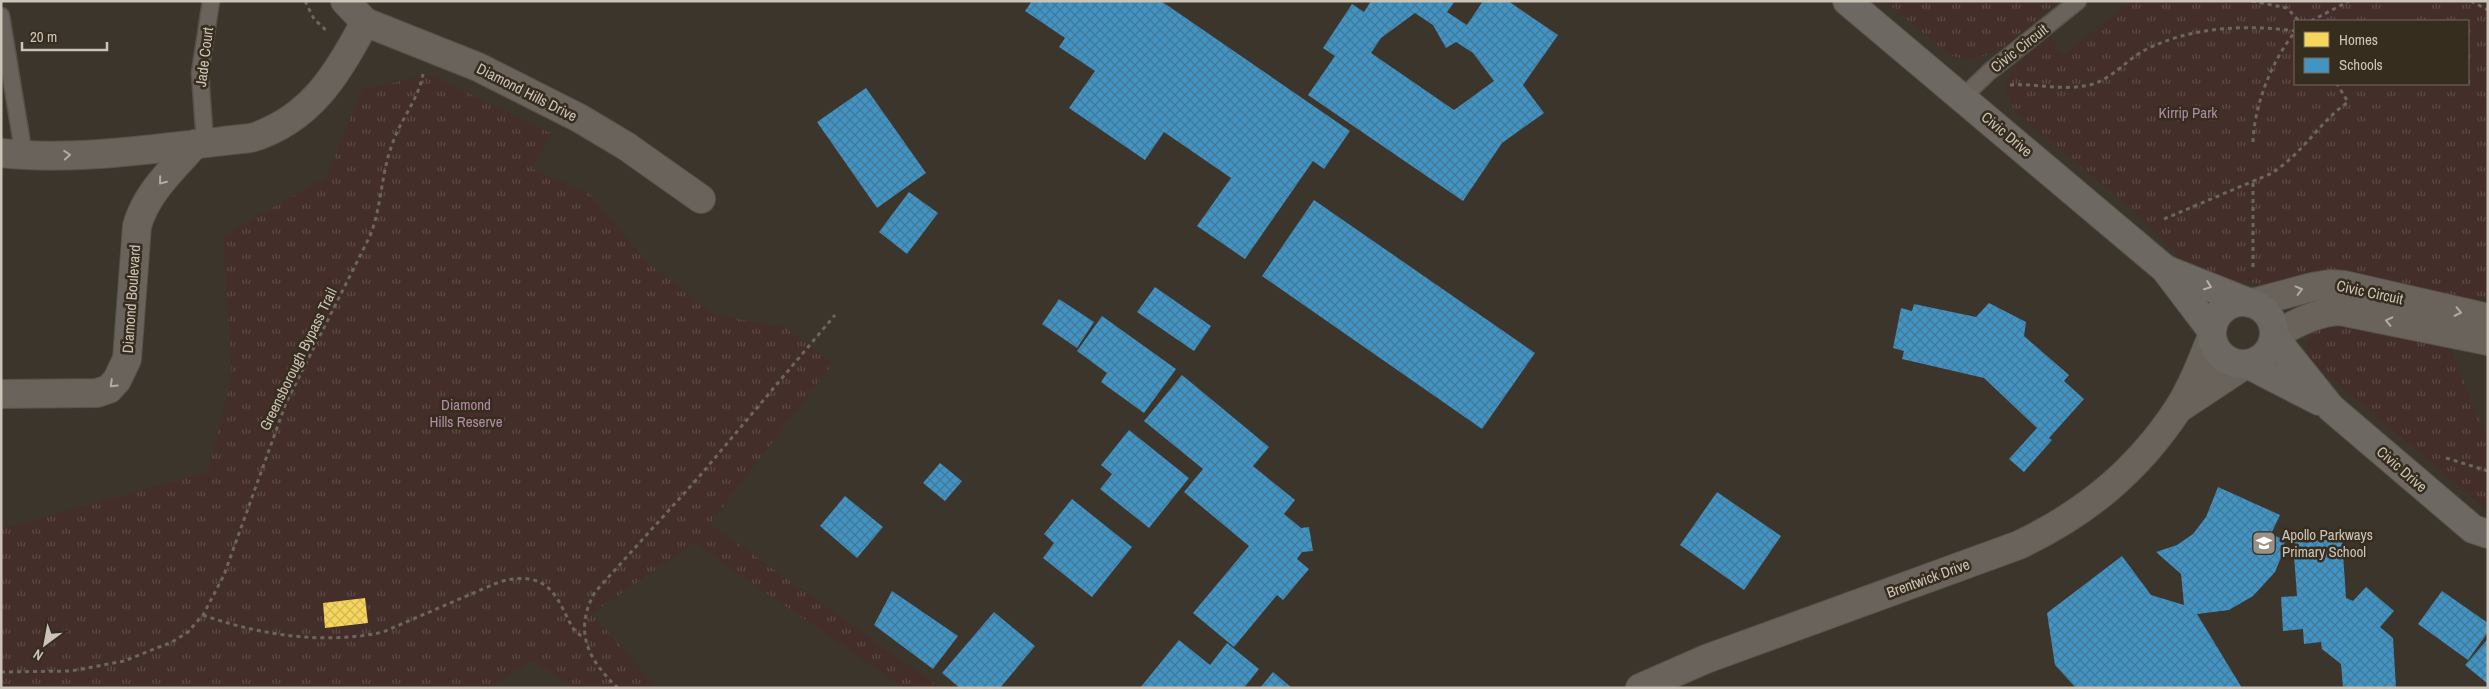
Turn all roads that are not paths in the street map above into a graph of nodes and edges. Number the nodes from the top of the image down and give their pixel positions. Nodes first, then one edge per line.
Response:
1 (211, 1) edge
2 (345, 1) edge
3 (1847, 1) edge
4 (2078, 1) edge
5 (1, 16) edge
6 (365, 22) junction
7 (1963, 97) junction
8 (200, 144) junction
9 (13, 154) edge
10 (701, 199) dead end
11 (2165, 269) junction
12 (2251, 303) junction
13 (2488, 318) edge
14 (2212, 334) junction
15 (2274, 336) junction
16 (2488, 341) edge
17 (2247, 364) junction
18 (1, 394) edge
19 (2331, 408) junction
20 (2178, 409) junction
21 (2480, 532) edge
22 (2488, 555) edge
23 (1640, 688) edge

1 - 8 lane, Jade Court
2 - 6 street, Diamond Hills Drive
3 - 7 street, Civic Drive
4 - 7 lane, Civic Circuit
5 - 9 lane
6 - 8 street
6 - 10 street, Diamond Hills Drive
7 - 11 street, Civic Drive
9 -> 8 street
8 -> 18 street, Diamond Boulevard
11 -> 12 street, Civic Drive
11 - 14 street, Civic Drive
12 -> 13 street, Civic Circuit
12 - 14 street
12 - 15 street
14 - 17 street
14 - 20 street, Brentwick Drive
16 -> 15 street, Civic Circuit
15 - 17 street
15 - 19 street, Civic Drive
17 - 19 street, Civic Drive
17 - 20 street, Brentwick Drive
19 - 21 street, Civic Drive
20 - 23 street, Brentwick Drive
21 - 22 street, Civic Drive

